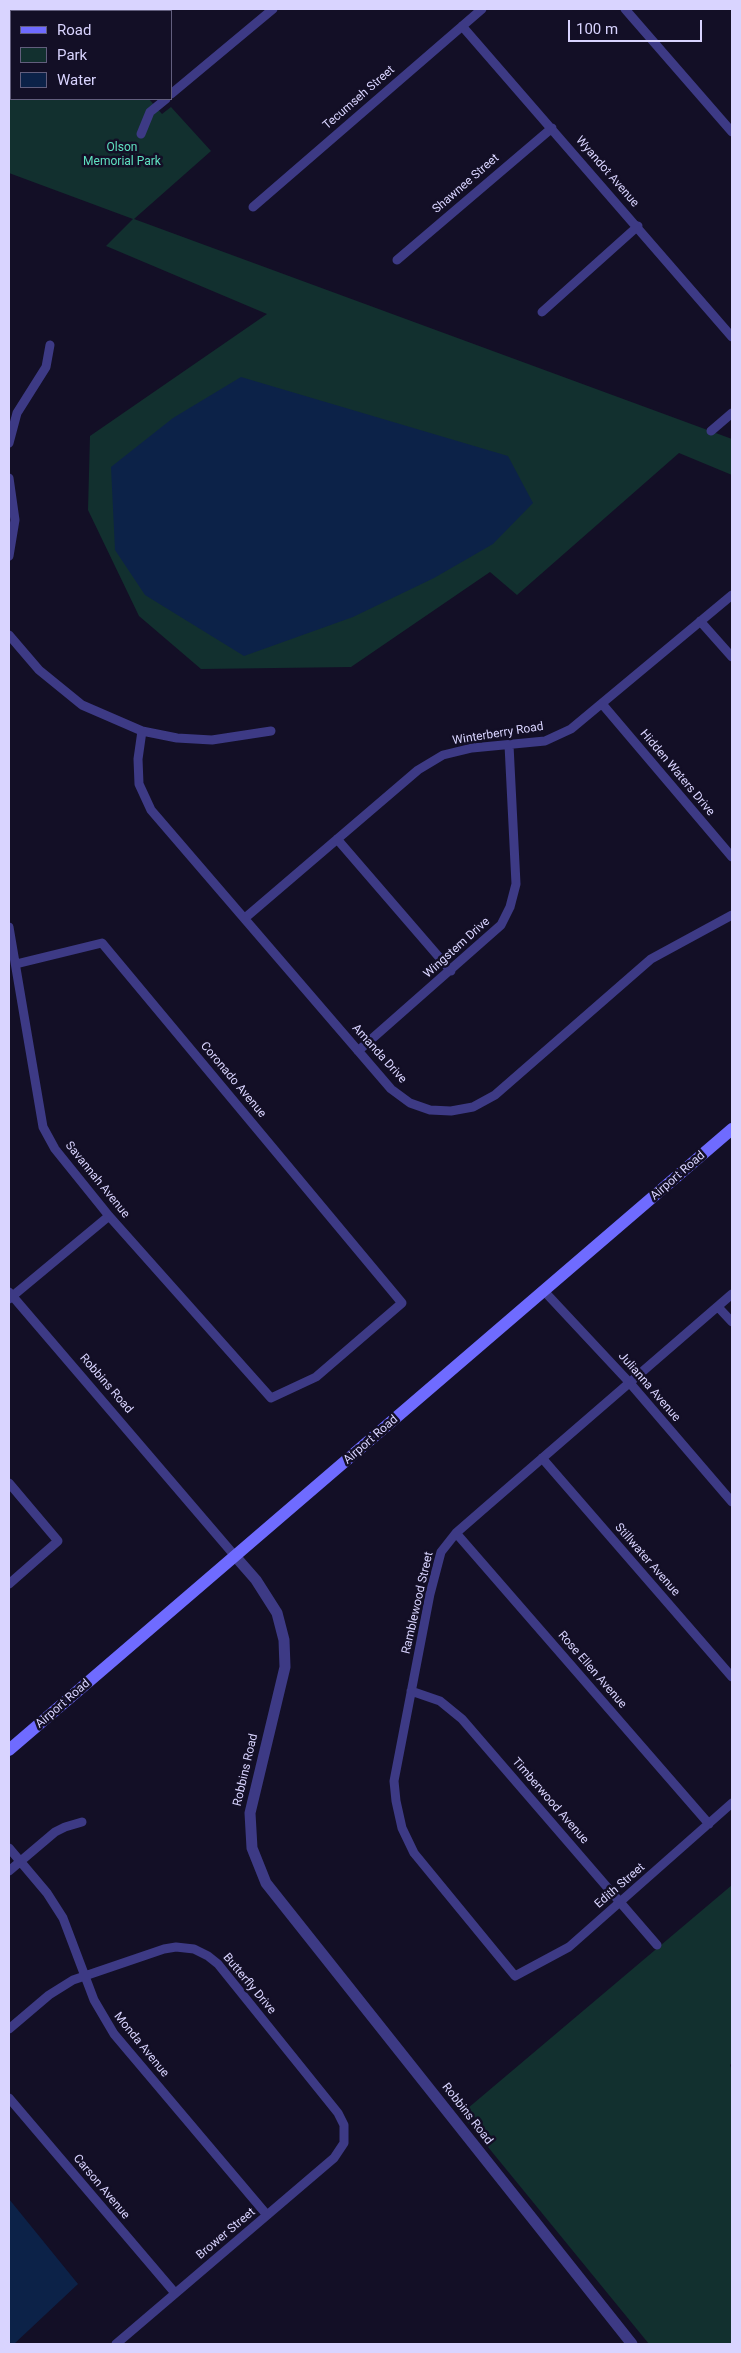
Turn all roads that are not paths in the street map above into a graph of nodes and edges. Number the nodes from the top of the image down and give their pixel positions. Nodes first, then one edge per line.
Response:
1 (274, 9) edge
2 (482, 9) edge
3 (625, 9) edge
4 (462, 26) junction
5 (172, 93) edge
6 (165, 100) edge
7 (552, 128) junction
8 (732, 132) edge
9 (141, 134) dead end
10 (253, 207) dead end
11 (638, 226) junction
12 (397, 260) dead end
13 (542, 312) dead end
14 (732, 337) edge
15 (50, 345) dead end
16 (732, 413) edge
17 (711, 431) dead end
18 (9, 443) edge
19 (9, 478) edge
20 (9, 556) edge
21 (732, 594) edge
22 (700, 621) junction
23 (9, 634) edge
24 (732, 657) edge
25 (603, 705) junction
26 (142, 731) junction
27 (271, 731) dead end
28 (509, 745) junction
29 (337, 839) junction
30 (732, 857) edge
31 (732, 915) edge
32 (245, 918) junction
33 (9, 927) edge
34 (16, 964) junction
35 (451, 971) junction
36 (358, 1051) junction
37 (732, 1129) edge
38 (109, 1216) junction
39 (544, 1291) junction
40 (732, 1294) edge
41 (10, 1296) edge
42 (718, 1307) junction
43 (732, 1322) edge
44 (630, 1382) junction
45 (271, 1398) joint
46 (542, 1458) junction
47 (9, 1483) edge
48 (732, 1502) edge
49 (456, 1533) junction
50 (235, 1556) junction
51 (9, 1584) edge
52 (732, 1678) edge
53 (411, 1692) junction
54 (9, 1750) edge
55 (732, 1803) edge
56 (82, 1822) dead end
57 (709, 1824) junction
58 (9, 1848) edge
59 (20, 1862) junction
60 (9, 1872) edge
61 (621, 1902) junction
62 (658, 1944) dead end
63 (85, 1976) junction
64 (515, 1976) joint
65 (9, 2029) edge
66 (9, 2098) edge
67 (346, 2137) joint
68 (267, 2215) junction
69 (175, 2293) junction
70 (116, 2344) edge
71 (632, 2344) edge

1 - 5 street
2 - 4 street, Tecumseh Street
3 - 8 street
4 - 7 street, Wyandot Avenue
4 - 10 street, Tecumseh Street
6 - 9 street
7 - 11 street, Wyandot Avenue
7 - 12 street, Shawnee Street
11 - 13 street
11 - 14 street, Wyandot Avenue
15 - 18 street
16 - 17 street
19 - 20 street
21 - 22 street, Winterberry Road
22 - 24 street
22 - 25 street, Winterberry Road
23 - 26 street
25 - 28 street, Winterberry Road
25 - 30 street, Hidden Waters Drive
26 - 27 street
26 - 32 street, Amanda Drive
28 - 29 street, Winterberry Road
28 - 35 street, Wingstem Drive
29 - 32 street, Winterberry Road
29 - 35 street
31 - 36 street, Amanda Drive
32 - 36 street, Amanda Drive
33 - 34 street, Savannah Avenue
34 - 38 street, Savannah Avenue
34 - 45 street, Coronado Avenue
35 - 36 street, Wingstem Drive
37 - 39 main road, Airport Road
38 - 41 street
38 - 45 street, Savannah Avenue
39 - 44 street, Julianna Avenue
39 - 50 main road, Airport Road
40 - 42 street, Ramblewood Street
41 - 50 street, Robbins Road
42 - 43 street
42 - 44 street, Ramblewood Street
44 - 46 street, Ramblewood Street
44 - 48 street, Julianna Avenue
46 - 49 street, Ramblewood Street
46 - 52 street, Stillwater Avenue
47 - 51 street
49 - 53 street, Ramblewood Street
49 - 57 street, Rose Ellen Avenue
50 - 54 main road, Airport Road
50 - 71 street, Robbins Road
53 - 61 street, Timberwood Avenue
53 - 64 street, Ramblewood Street
55 - 57 street, Edith Street
56 - 59 street
57 - 61 street, Edith Street
58 - 59 street, Monda Avenue
59 - 60 street
59 - 63 street, Monda Avenue
61 - 62 street, Timberwood Avenue
61 - 64 street, Edith Street
63 - 65 street, Butterfly Drive
63 - 67 street, Butterfly Drive
63 - 68 street, Monda Avenue
66 - 69 street, Carson Avenue
67 - 68 street, Brower Street
68 - 69 street, Brower Street
69 - 70 street, Brower Street

